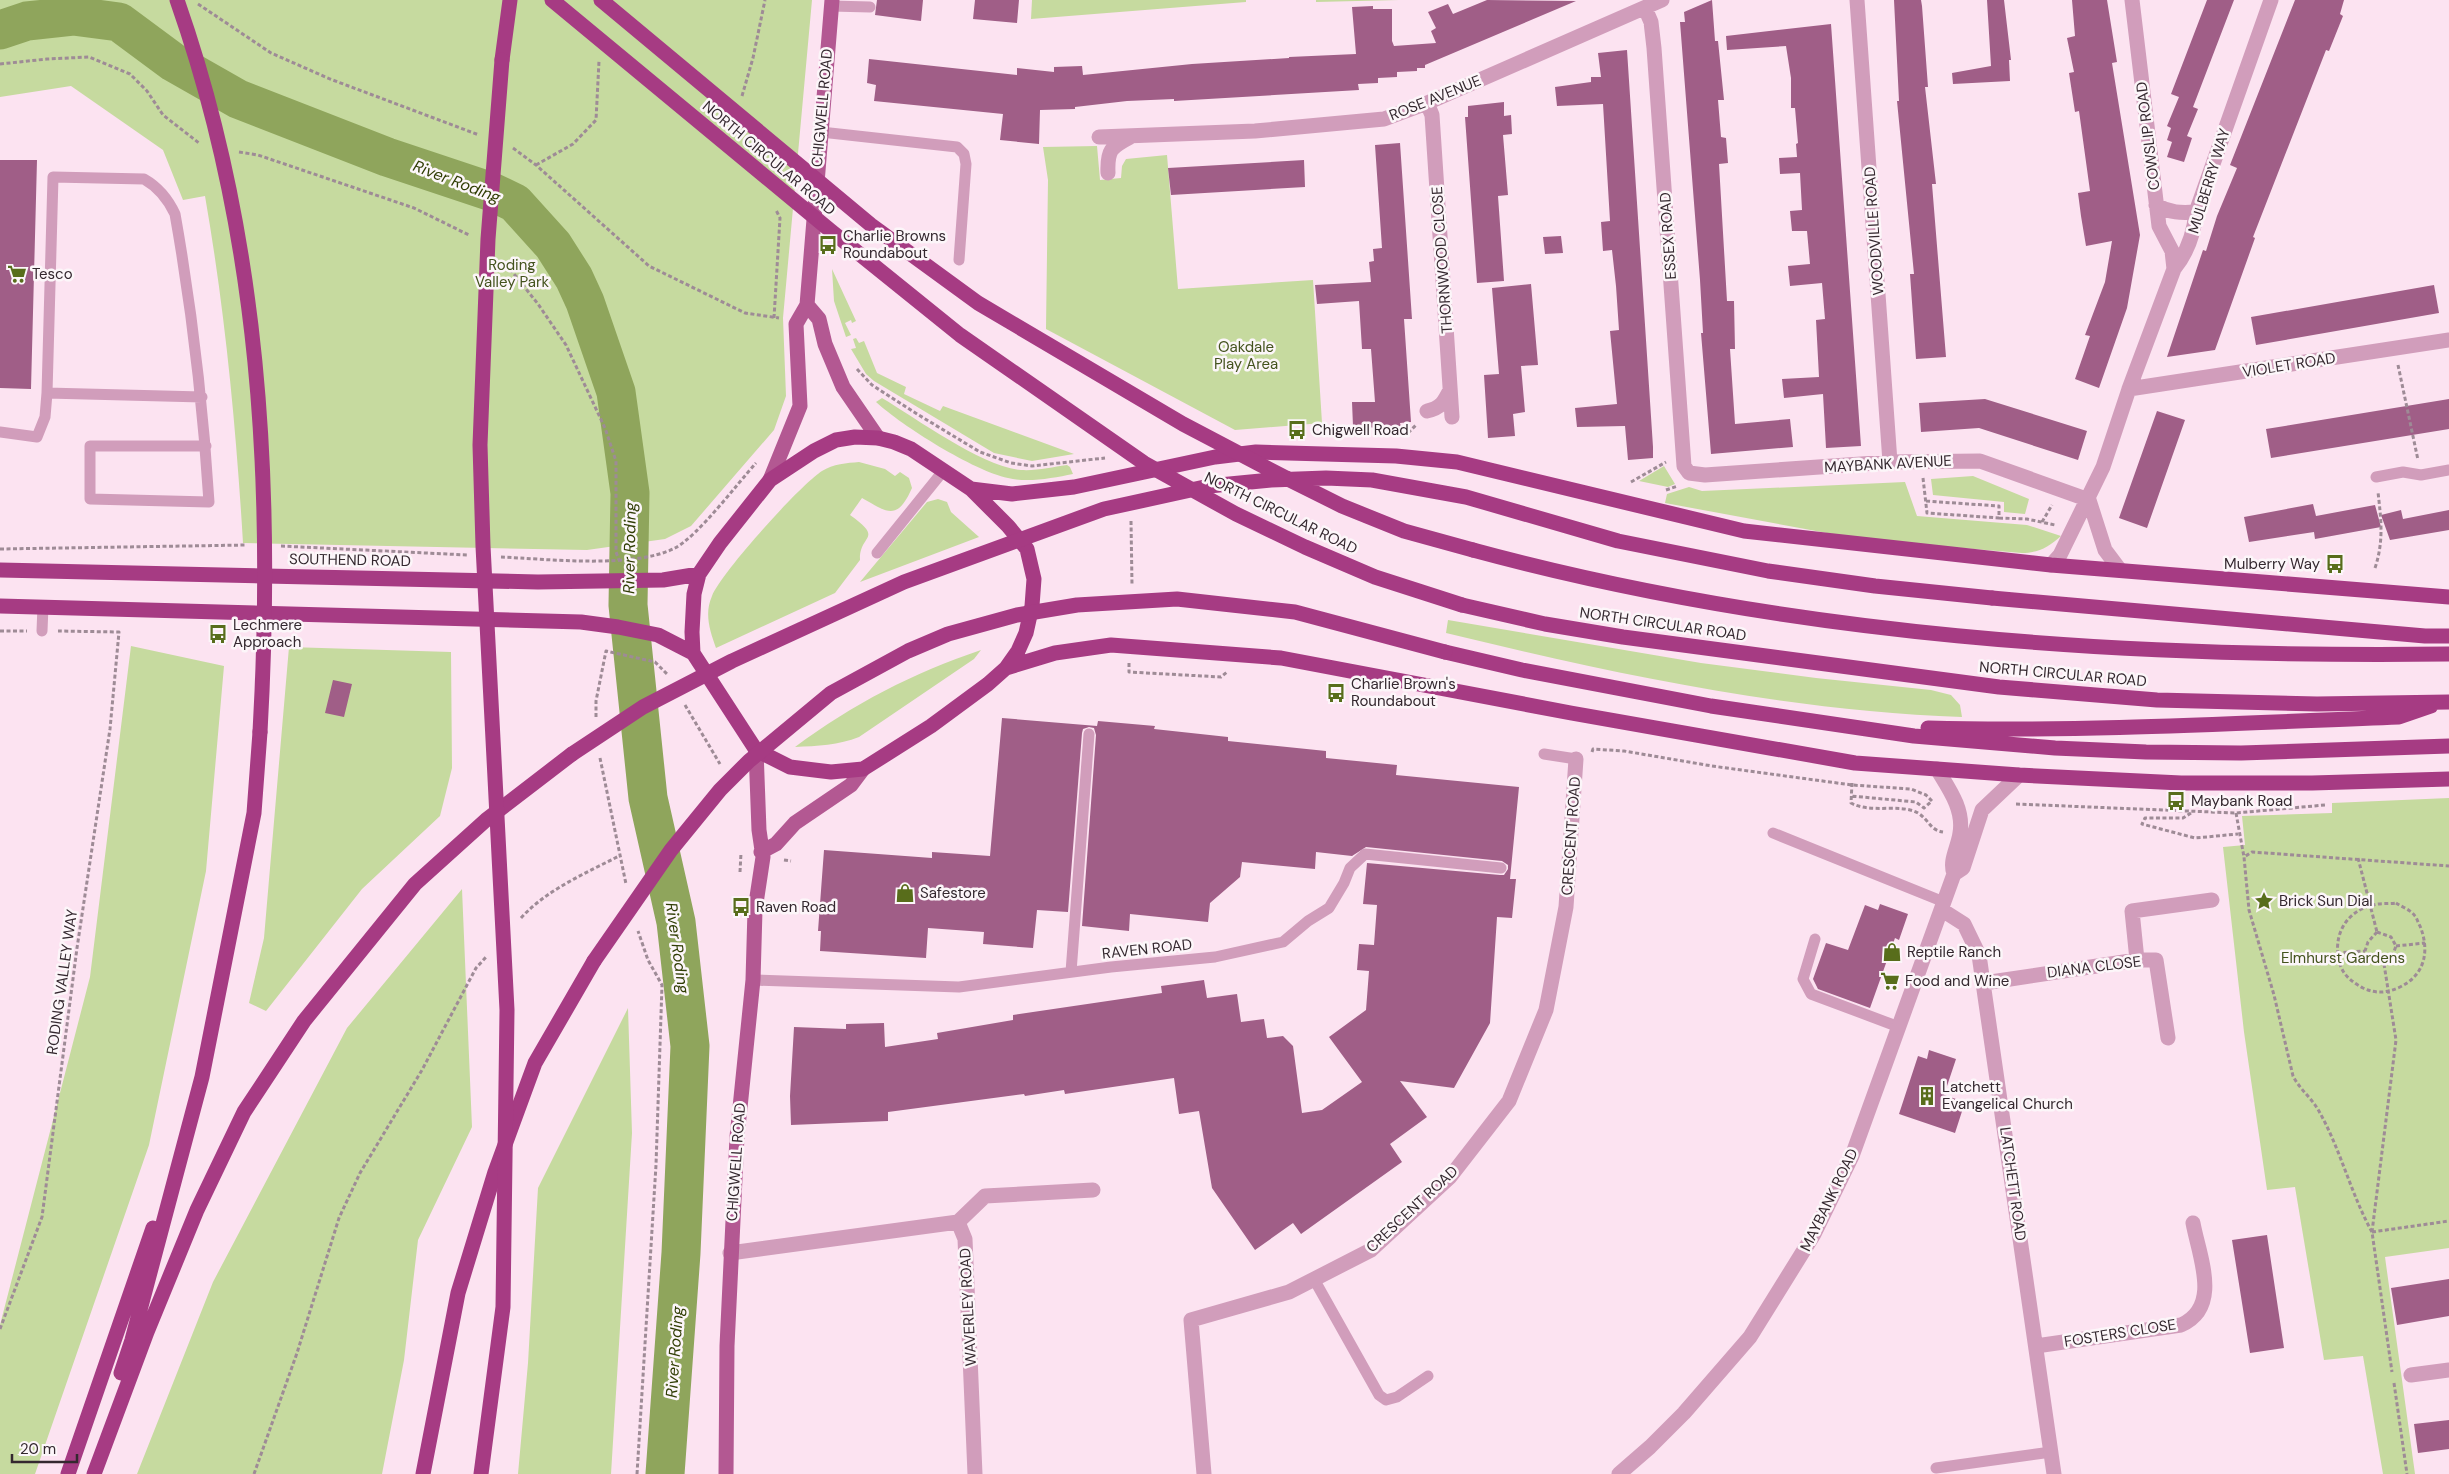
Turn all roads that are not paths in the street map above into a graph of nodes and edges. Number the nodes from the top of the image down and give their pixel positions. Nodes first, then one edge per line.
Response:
1 (177, 0) edge
2 (510, 0) edge
3 (552, 0) edge
4 (601, 0) edge
5 (1662, 0) edge
6 (1857, 0) edge
7 (2132, 0) edge
8 (2272, 0) edge
9 (832, 3) edge
10 (870, 7) dead end
11 (1644, 8) junction
12 (1427, 103) junction
13 (821, 132) junction
14 (1132, 136) junction
15 (1099, 137) dead end
16 (1108, 173) dead end
17 (2156, 205) junction
18 (2196, 212) junction
19 (959, 260) dead end
20 (2174, 269) junction
21 (806, 305) junction
22 (2449, 340) edge
23 (2128, 389) junction
24 (1450, 390) junction
25 (47, 393) junction
26 (202, 397) junction
27 (1427, 411) dead end
28 (1452, 417) dead end
29 (0, 432) edge
30 (878, 438) junction
31 (206, 446) junction
32 (1890, 462) junction
33 (1677, 467) joint
34 (944, 470) junction
35 (2449, 470) edge
36 (2376, 477) road end
37 (770, 480) junction
38 (971, 489) junction
39 (2089, 500) junction
40 (878, 554) dead end
41 (2051, 565) junction
42 (0, 570) edge
43 (2120, 570) junction
44 (699, 574) junction
45 (2449, 597) edge
46 (0, 606) edge
47 (43, 606) junction
48 (42, 631) dead end
49 (2449, 636) edge
50 (693, 653) junction
51 (2449, 654) edge
52 (1006, 668) junction
53 (2446, 702) edge
54 (1890, 733) junction
55 (1089, 734) dead end
56 (2449, 746) edge
57 (756, 750) junction
58 (1544, 754) dead end
59 (1576, 758) joint
60 (863, 769) junction
61 (1938, 769) junction
62 (2019, 776) junction
63 (2449, 779) edge
64 (1773, 833) dead end
65 (761, 852) junction
66 (1501, 868) dead end
67 (1954, 874) junction
68 (2212, 900) dead end
69 (1943, 906) junction
70 (1814, 939) dead end
71 (2137, 960) junction
72 (1070, 972) junction
73 (753, 980) junction
74 (1984, 982) junction
75 (1899, 1026) junction
76 (2168, 1038) dead end
77 (202, 1077) junction
78 (1093, 1190) dead end
79 (958, 1222) junction
80 (2193, 1223) dead end
81 (730, 1253) junction
82 (1315, 1281) junction
83 (2036, 1346) junction
84 (2449, 1370) edge
85 (2411, 1375) dead end
86 (1428, 1376) dead end
87 (2051, 1452) junction
88 (1936, 1468) dead end
89 (68, 1474) edge
90 (87, 1474) edge
91 (94, 1474) edge
92 (423, 1474) edge
93 (481, 1474) edge
94 (726, 1474) edge
95 (975, 1474) edge
96 (1204, 1474) edge
97 (1619, 1474) edge
98 (2054, 1474) edge

1 - 77 highway, bridge
2 - 93 highway, bridge
3 - 53 highway, NORTH CIRCULAR ROAD, bridge
4 - 51 highway, NORTH CIRCULAR ROAD, bridge
5 - 11 street, ROSE AVENUE
6 - 32 street, WOODVILLE ROAD
7 - 17 street, COWSLIP ROAD
8 - 18 street, MULBERRY WAY
9 - 10 lane
9 - 13 main road, CHIGWELL ROAD
11 - 12 street, ROSE AVENUE
11 - 33 street, ESSEX ROAD
12 - 14 street, ROSE AVENUE
12 - 24 street, THORNWOOD CLOSE
13 - 19 lane
13 - 21 main road, CHIGWELL ROAD
14 - 15 street, ROSE AVENUE
14 - 16 street, ROSE AVENUE
17 - 18 street
17 - 20 street, COWSLIP ROAD
18 - 20 street, MULBERRY WAY
20 - 23 street, MULBERRY WAY
21 - 30 main road
21 - 37 main road, CHIGWELL ROAD
22 - 23 street, VIOLET ROAD
23 - 39 street, MULBERRY WAY
24 - 27 street
24 - 28 street, THORNWOOD CLOSE
25 - 26 lane
25 - 26 lane
25 - 29 lane
26 - 31 lane
30 - 34 highway
30 - 37 highway
31 - 31 lane
32 - 33 street, MAYBANK AVENUE
32 - 39 street, MAYBANK AVENUE
34 - 38 highway
34 - 40 lane
35 - 36 lane
37 - 44 highway
38 - 41 highway
38 - 52 highway
39 - 41 street, MULBERRY WAY
39 - 43 street
41 - 43 highway
42 - 44 highway, SOUTHEND ROAD
43 - 45 highway
44 - 50 highway
46 - 47 highway
47 - 48 lane
47 - 50 highway
49 - 91 highway, bridge
50 - 57 highway
52 - 60 highway
52 - 61 highway
53 - 54 highway
54 - 56 highway
54 - 92 highway, bridge
55 - 72 lane
57 - 60 highway
57 - 65 main road, CHIGWELL ROAD
58 - 59 lane
59 - 82 street, CRESCENT ROAD
60 - 65 main road
61 - 62 highway
61 - 67 street, MAYBANK ROAD
62 - 63 highway
62 - 67 street, MAYBANK ROAD
64 - 69 lane
65 - 73 main road, CHIGWELL ROAD
66 - 72 lane, RAVEN ROAD
67 - 69 street, MAYBANK ROAD
68 - 71 street
69 - 74 street, LATCHETT ROAD
69 - 75 street, MAYBANK ROAD
70 - 75 lane
71 - 74 street, DIANA CLOSE
71 - 76 street, DIANA CLOSE
72 - 73 lane, RAVEN ROAD
73 - 81 main road, CHIGWELL ROAD
74 - 83 street, LATCHETT ROAD
75 - 97 street, MAYBANK ROAD
77 - 89 highway
77 - 90 highway
78 - 79 street
79 - 81 street
79 - 95 street, WAVERLEY ROAD
80 - 83 street, FOSTERS CLOSE
81 - 94 main road, CHIGWELL ROAD
82 - 86 lane
82 - 96 street, CRESCENT ROAD
83 - 87 street, LATCHETT ROAD
84 - 85 street
87 - 88 lane
87 - 98 street, LATCHETT ROAD

